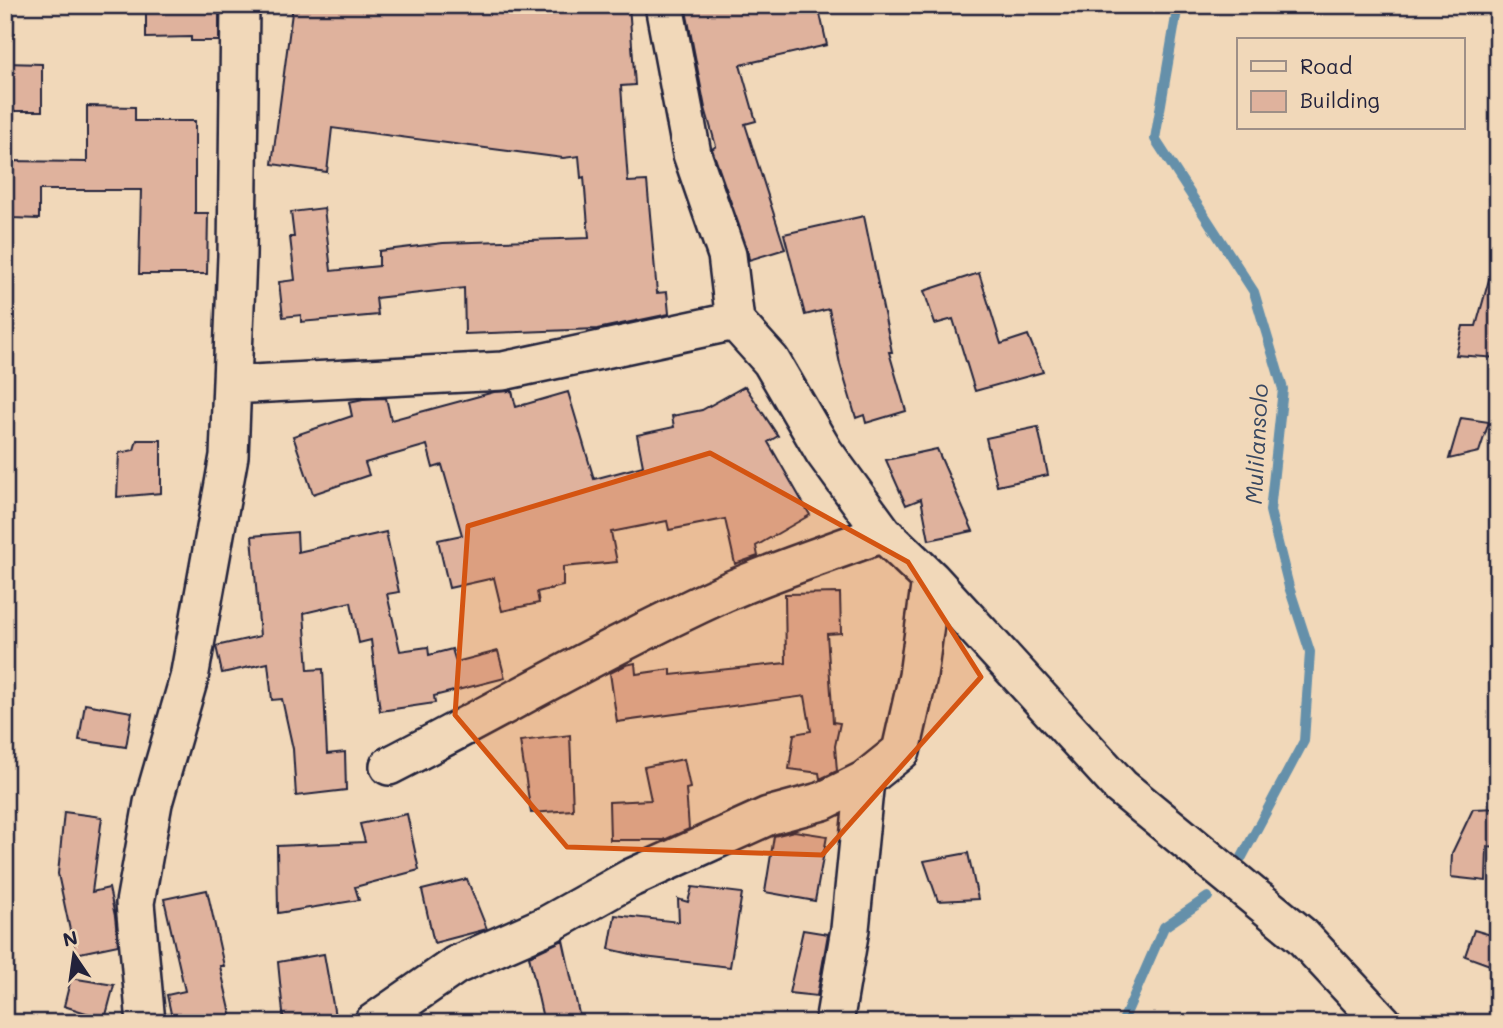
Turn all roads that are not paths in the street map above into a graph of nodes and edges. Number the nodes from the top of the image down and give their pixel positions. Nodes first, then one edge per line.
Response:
1 (240, 5) edge
2 (664, 5) edge
3 (734, 321) junction
4 (232, 385) junction
5 (883, 533) junction
6 (931, 579) junction
7 (389, 766) dead end
8 (865, 780) junction
9 (146, 1023) edge
10 (373, 1023) edge
11 (834, 1023) edge
12 (1383, 1023) edge

1 - 4 street
2 - 3 street
3 - 4 street
3 - 5 street
4 - 9 street
5 - 6 street
5 - 7 street
6 - 8 street
6 - 12 street
8 - 10 street
8 - 11 street

